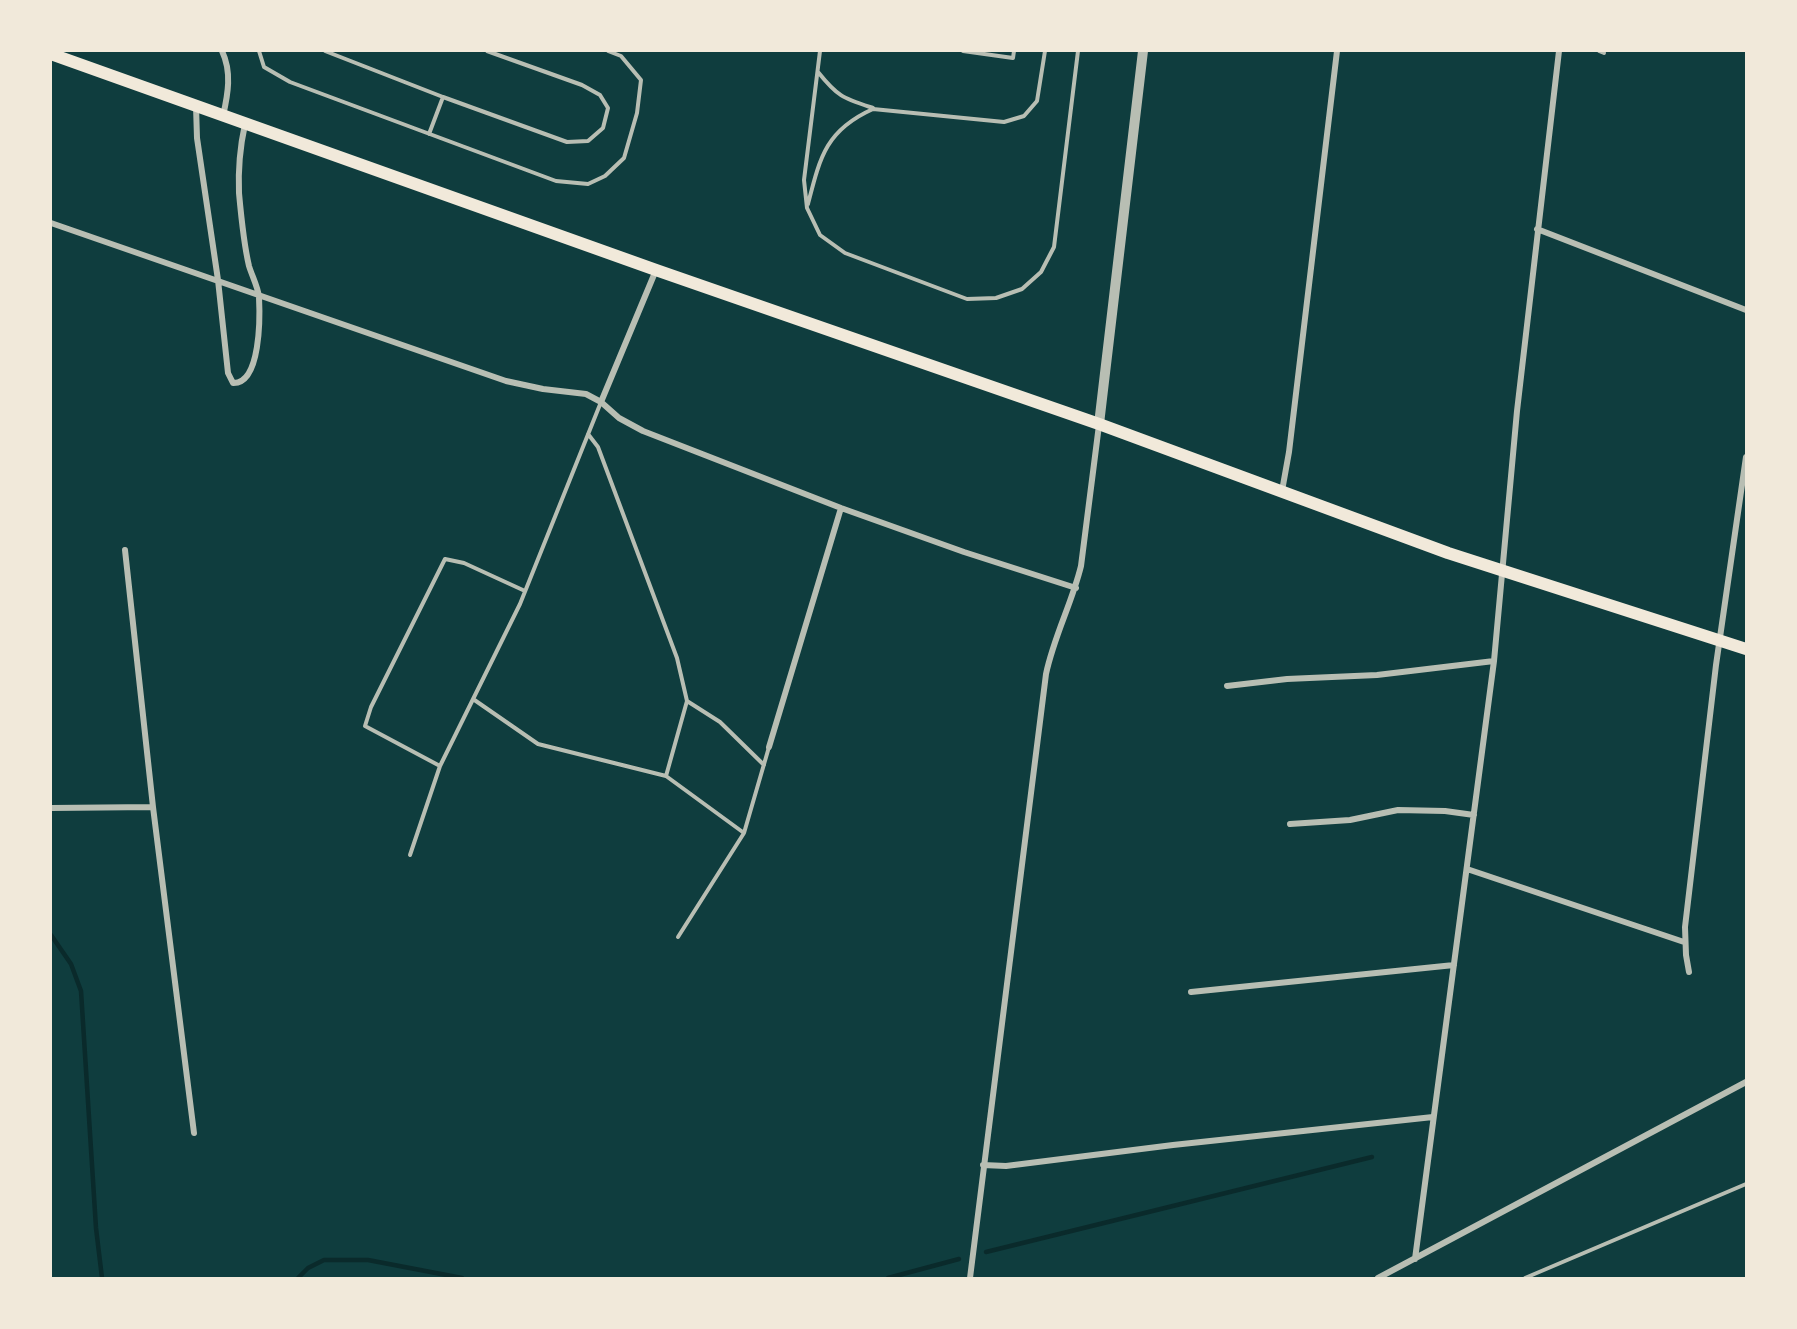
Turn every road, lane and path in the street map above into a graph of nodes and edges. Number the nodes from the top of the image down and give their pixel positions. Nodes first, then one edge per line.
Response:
1 (222, 51) edge
2 (259, 51) edge
3 (325, 51) edge
4 (487, 51) edge
5 (608, 51) edge
6 (820, 51) edge
7 (963, 51) edge
8 (1014, 51) edge
9 (1044, 51) edge
10 (1078, 51) edge
11 (1143, 51) edge
12 (1337, 51) edge
13 (1559, 51) edge
14 (51, 54) edge
15 (818, 71) junction
16 (443, 97) junction
17 (196, 106) junction
18 (873, 109) junction
19 (223, 116) junction
20 (246, 124) junction
21 (429, 134) junction
22 (807, 208) junction
23 (51, 223) edge
24 (1537, 229) junction
25 (656, 270) junction
26 (218, 280) junction
27 (259, 295) junction
28 (1746, 310) edge
29 (601, 402) junction
30 (1099, 424) junction
31 (588, 434) junction
32 (1746, 457) edge
33 (1282, 492) junction
34 (841, 508) junction
35 (125, 550) dead end
36 (1502, 572) junction
37 (1076, 588) junction
38 (525, 591) junction
39 (1720, 641) junction
40 (1746, 649) edge
41 (1494, 661) junction
42 (1227, 686) dead end
43 (473, 699) junction
44 (687, 701) junction
45 (769, 747) joint
46 (764, 765) junction
47 (440, 766) junction
48 (666, 776) junction
49 (153, 807) junction
50 (51, 808) edge
51 (1474, 815) junction
52 (1290, 824) dead end
53 (744, 833) junction
54 (410, 855) dead end
55 (1467, 869) junction
56 (678, 937) dead end
57 (1684, 942) junction
58 (1454, 965) junction
59 (1689, 972) dead end
60 (1191, 992) dead end
61 (1746, 1082) edge
62 (1433, 1117) junction
63 (194, 1133) dead end
64 (983, 1165) junction
65 (1746, 1184) edge
66 (1415, 1259) junction
67 (970, 1278) edge
68 (1378, 1278) edge
69 (1525, 1278) edge

1 - 19 street
2 - 21 lane
3 - 16 lane
4 - 16 lane
5 - 21 lane
6 - 15 lane
7 - 8 lane
9 - 18 lane
10 - 22 lane
11 - 30 street
12 - 33 street
13 - 24 street
14 - 17 main road
15 - 18 lane
15 - 22 lane
16 - 21 lane
17 - 19 main road
17 - 26 street
18 - 22 lane
19 - 20 main road
20 - 25 main road
20 - 27 street
23 - 26 street
24 - 28 street
24 - 36 street
25 - 29 street
25 - 30 main road
26 - 27 street
26 - 27 street
27 - 29 street
29 - 31 lane
29 - 34 street
30 - 33 main road
30 - 37 street
31 - 38 lane
31 - 44 lane
32 - 39 street
33 - 36 main road
34 - 37 street
34 - 45 street
35 - 49 street
36 - 39 main road
36 - 41 street
37 - 64 street
38 - 43 lane
38 - 47 lane
39 - 40 main road
39 - 57 street
41 - 42 street
41 - 51 street
43 - 47 lane
43 - 48 lane
44 - 46 lane
44 - 48 lane
45 - 46 lane
46 - 53 lane
47 - 54 lane
48 - 53 lane
49 - 50 street
49 - 63 street
51 - 52 street
51 - 55 street
53 - 56 lane
55 - 57 street
55 - 58 street
57 - 59 street
58 - 60 street
58 - 62 street
61 - 66 street
62 - 64 street
62 - 66 street
64 - 67 street
65 - 69 lane
66 - 68 street

